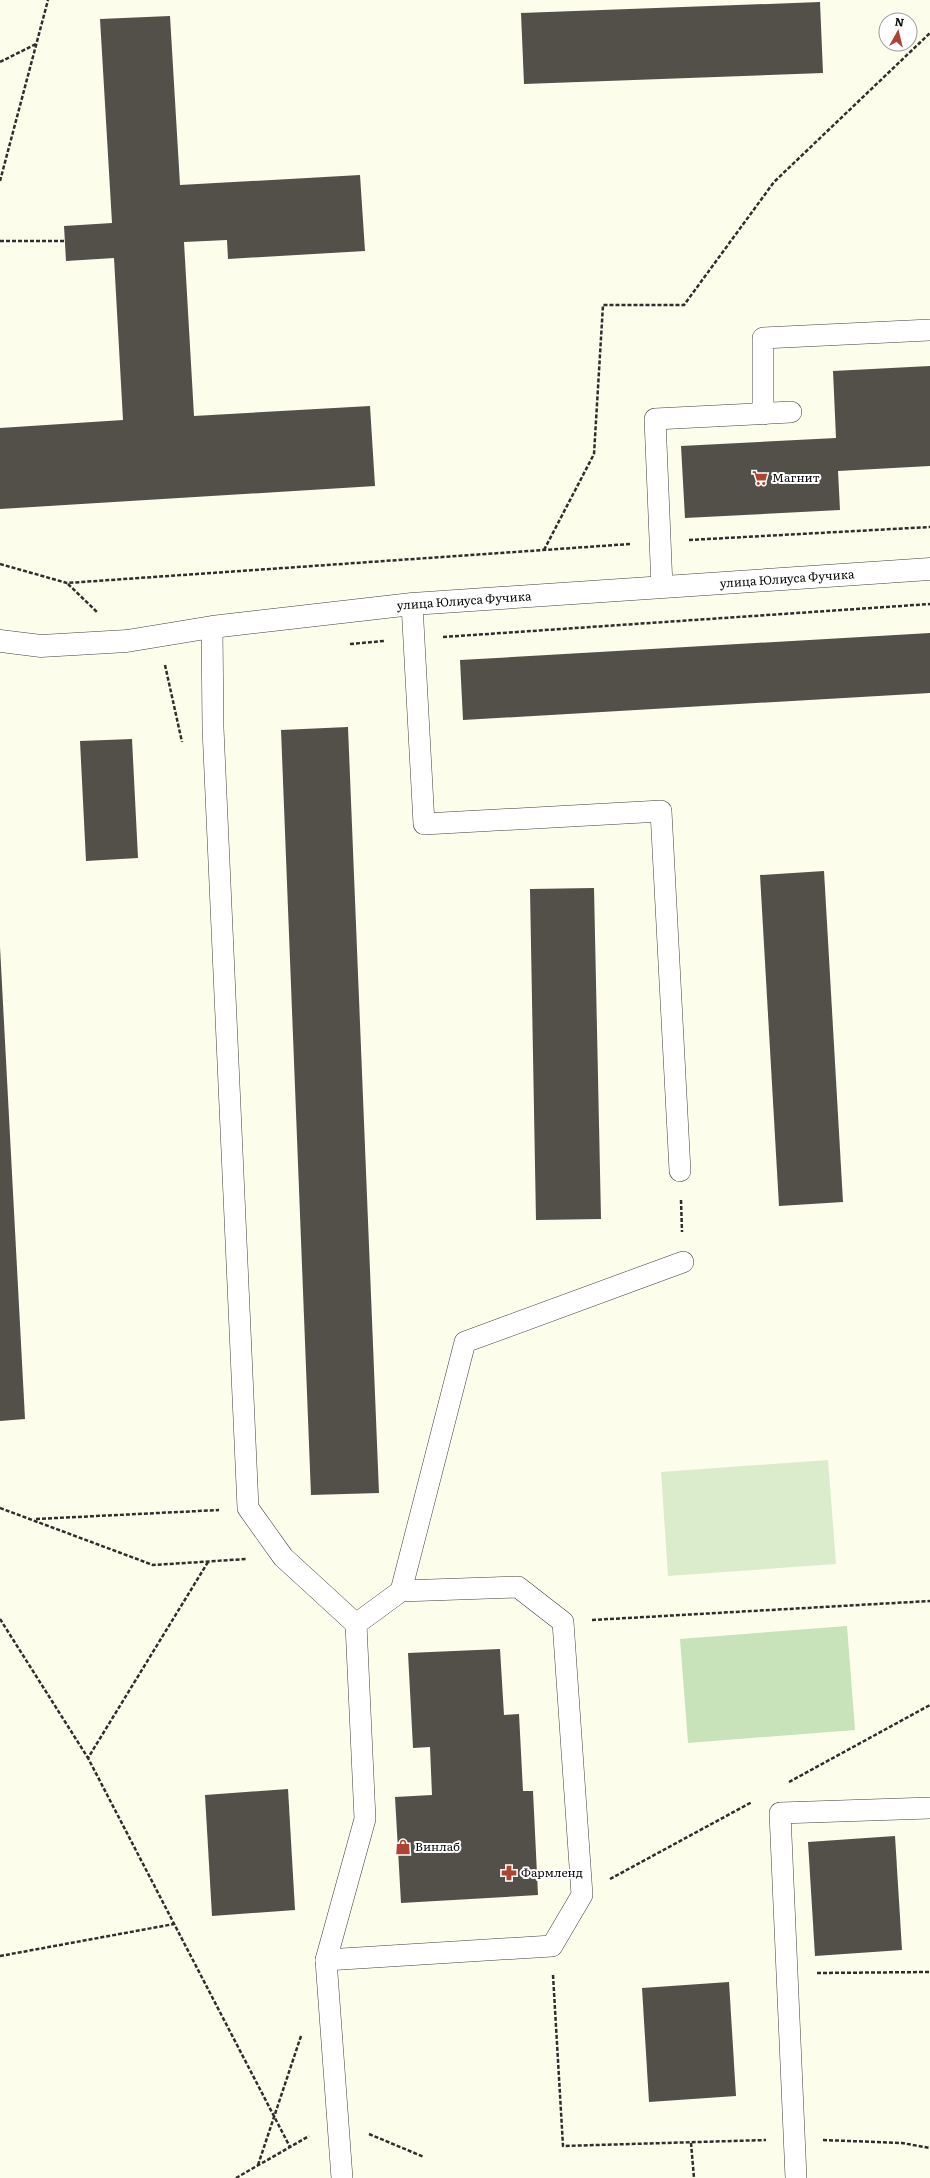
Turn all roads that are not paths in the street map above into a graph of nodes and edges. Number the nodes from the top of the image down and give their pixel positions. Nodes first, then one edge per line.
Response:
1 (930, 330) edge
2 (791, 412) dead end
3 (763, 414) junction
4 (930, 569) edge
5 (662, 587) junction
6 (412, 604) junction
7 (212, 627) junction
8 (0, 641) edge
9 (680, 1171) road end
10 (683, 1262) road end
11 (401, 1591) junction
12 (356, 1624) junction
13 (930, 1808) edge
14 (326, 1960) junction
15 (342, 2178) edge
16 (796, 2178) edge

1 - 3 lane
2 - 3 lane
3 - 5 lane
4 - 5 street, улица Юлиуса Фучика
5 - 6 street, улица Юлиуса Фучика
6 - 7 street, улица Юлиуса Фучика
6 - 9 lane
7 - 8 street, улица Юлиуса Фучика
7 - 12 lane
10 - 11 lane
11 - 12 lane
11 - 14 lane
12 - 14 lane
13 - 16 lane
14 - 15 lane

